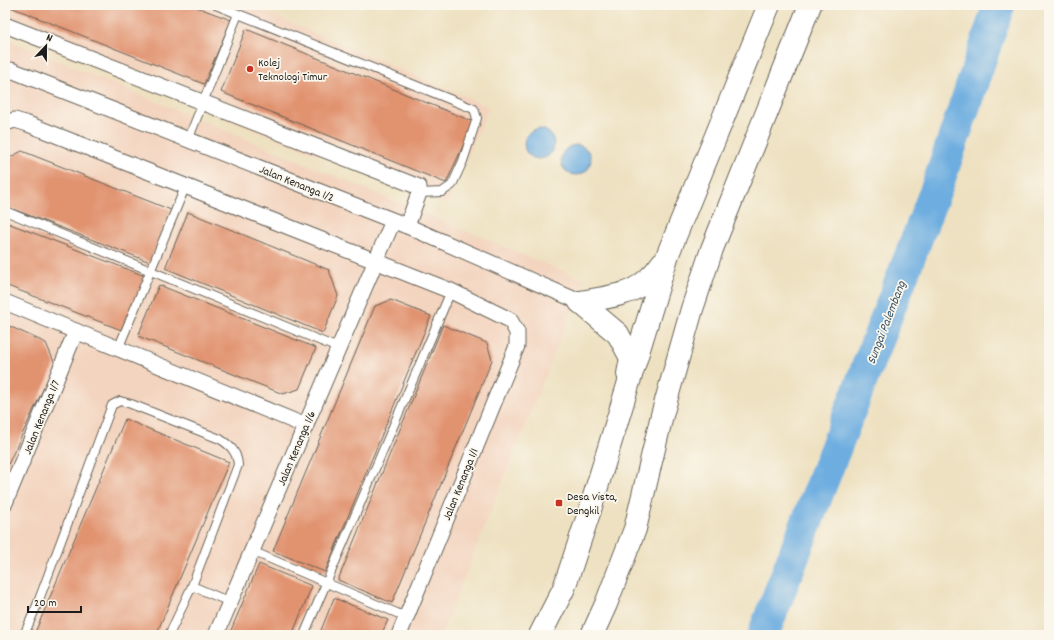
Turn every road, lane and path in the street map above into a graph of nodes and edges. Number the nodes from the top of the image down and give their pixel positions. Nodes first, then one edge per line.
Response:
1 (216, 5) edge
2 (769, 5) edge
3 (810, 5) edge
4 (238, 14) junction
5 (5, 25) edge
6 (8, 71) edge
7 (203, 101) junction
8 (5, 123) edge
9 (188, 140) junction
10 (186, 185) junction
11 (419, 193) junction
12 (5, 211) edge
13 (400, 223) junction
14 (668, 254) junction
15 (377, 261) junction
16 (150, 271) junction
17 (451, 291) junction
18 (580, 302) junction
19 (6, 306) edge
20 (76, 331) junction
21 (338, 348) junction
22 (118, 349) junction
23 (625, 396) junction
24 (306, 426) junction
25 (5, 503) edge
26 (252, 551) junction
27 (326, 582) junction
28 (192, 586) junction
29 (230, 602) junction
30 (406, 617) junction
31 (24, 635) edge
32 (169, 635) edge
33 (216, 635) edge
34 (304, 635) edge
35 (398, 635) edge
36 (540, 635) edge
37 (592, 635) edge

1 - 4 lane
2 - 14 main road
3 - 37 main road
4 - 7 lane
4 - 11 lane
5 - 7 street
6 - 9 street, Jalan Kenanga 1/2
7 - 9 lane
7 - 11 street
8 - 10 street
9 - 13 street, Jalan Kenanga 1/2
10 - 15 street
10 - 16 lane
11 - 13 street, Jalan Kenanga 1/6
12 - 16 lane
13 - 15 street, Jalan Kenanga 1/6
13 - 18 street, Jalan Kenanga 1/2
14 - 18 main road
14 - 23 main road
15 - 17 street
15 - 21 street, Jalan Kenanga 1/6
16 - 21 lane
16 - 22 lane
17 - 27 lane
17 - 30 street, Jalan Kenanga 1/1
18 - 23 main road
19 - 20 street
20 - 22 street
20 - 25 street, Jalan Kenanga 1/7
21 - 24 street, Jalan Kenanga 1/6
22 - 24 street
23 - 36 main road
24 - 26 street, Jalan Kenanga 1/6
26 - 27 lane
26 - 29 street, Jalan Kenanga 1/6
27 - 30 lane
27 - 34 lane
28 - 29 lane
28 - 31 lane
28 - 32 lane
29 - 33 street, Jalan Kenanga 1/6
30 - 35 street, Jalan Kenanga 1/1

